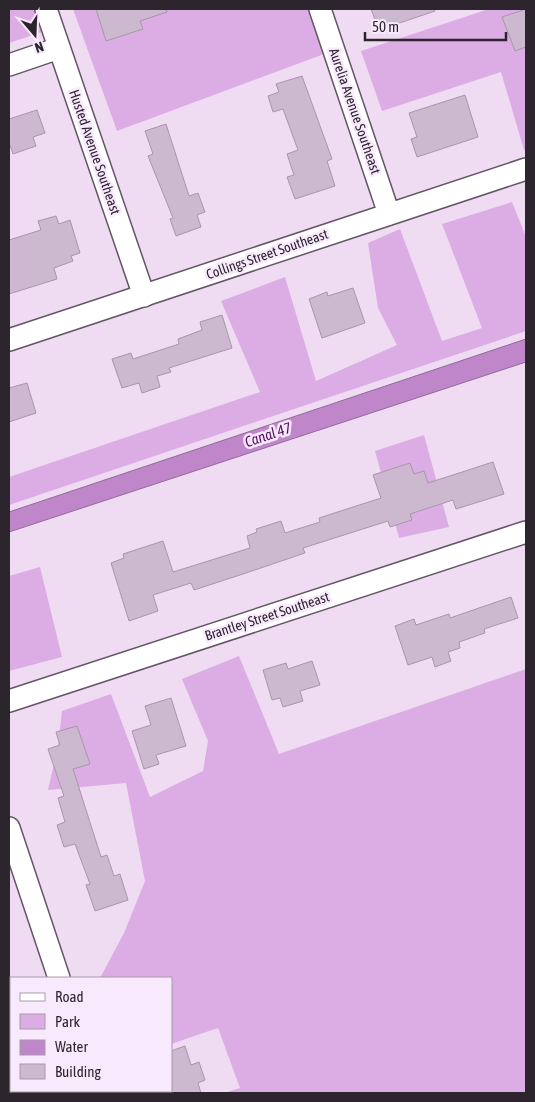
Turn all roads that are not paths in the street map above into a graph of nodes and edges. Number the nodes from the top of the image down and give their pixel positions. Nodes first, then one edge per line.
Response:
1 (46, 9) edge
2 (320, 9) edge
3 (60, 48) junction
4 (9, 65) edge
5 (526, 169) edge
6 (389, 214) junction
7 (144, 296) junction
8 (9, 340) edge
9 (526, 532) edge
10 (9, 701) edge
11 (9, 828) edge
12 (59, 977) edge

1 - 3 street, Husted Avenue Southeast
2 - 6 street, Aurelia Avenue Southeast
3 - 4 street
3 - 7 street, Husted Avenue Southeast
5 - 6 street, Collings Street Southeast
6 - 7 street, Collings Street Southeast
7 - 8 street, Collings Street Southeast
9 - 10 street, Brantley Street Southeast
11 - 12 street

